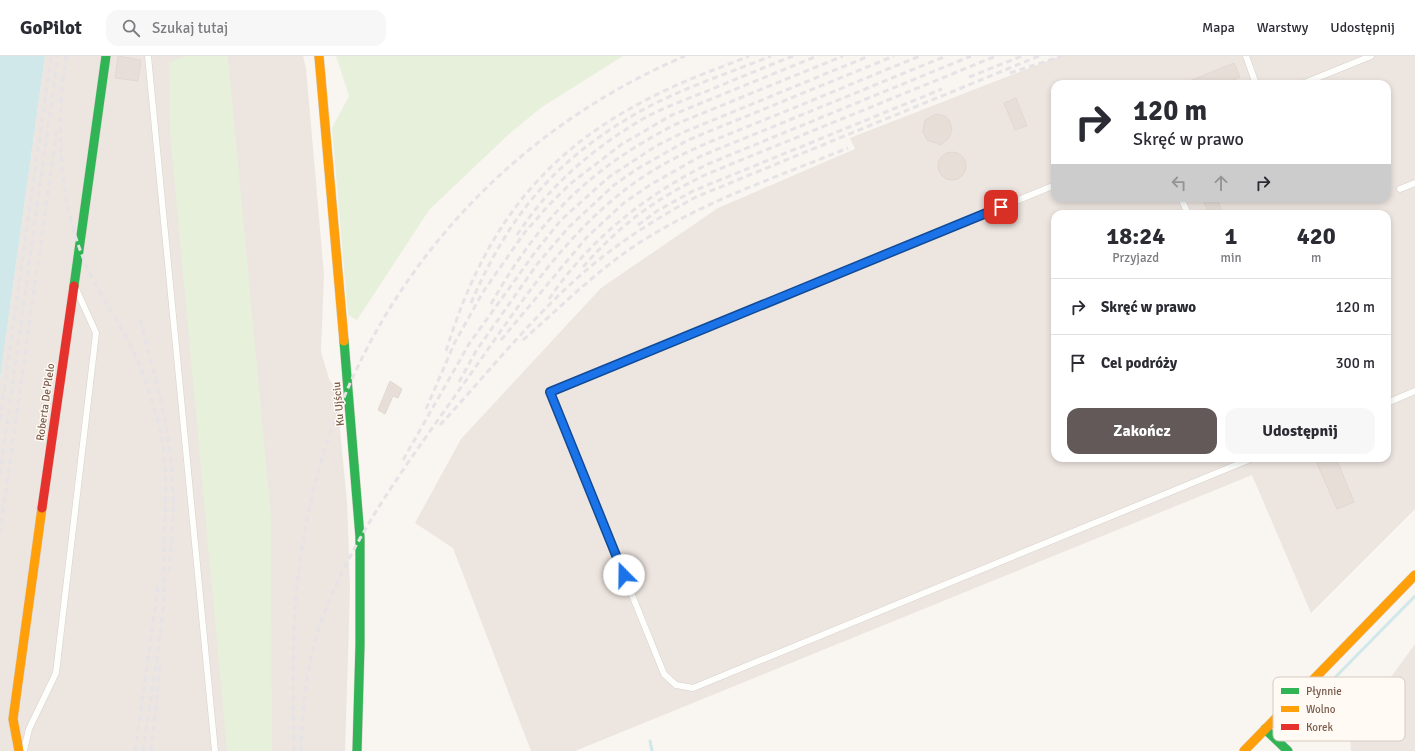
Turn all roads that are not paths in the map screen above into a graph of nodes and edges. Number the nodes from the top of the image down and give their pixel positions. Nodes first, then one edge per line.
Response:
1 (106, 56) edge
2 (148, 56) edge
3 (319, 56) edge
4 (1246, 56) edge
5 (1371, 56) edge
6 (1255, 80) edge
7 (1312, 80) edge
8 (1415, 183) edge
9 (1051, 187) edge
10 (1400, 189) dead end
11 (73, 282) junction
12 (1415, 391) edge
13 (1391, 400) edge
14 (1243, 462) edge
15 (1415, 575) edge
16 (1316, 677) edge
17 (1273, 721) edge
18 (1265, 729) junction
19 (1273, 737) edge
20 (1278, 741) edge
21 (19, 751) edge
22 (24, 751) edge
23 (215, 751) edge
24 (357, 751) edge
25 (1244, 751) edge
26 (1288, 751) edge

1 - 11 main road, Roberta De'Plelo
2 - 23 lane
3 - 24 main road, Ku Ujściu
4 - 6 lane
5 - 7 lane
8 - 10 lane
9 - 14 lane
11 - 21 main road, Roberta De'Plelo
11 - 22 lane
12 - 13 lane
15 - 16 main road
17 - 18 main road
18 - 19 main road
18 - 25 main road
20 - 26 main road

